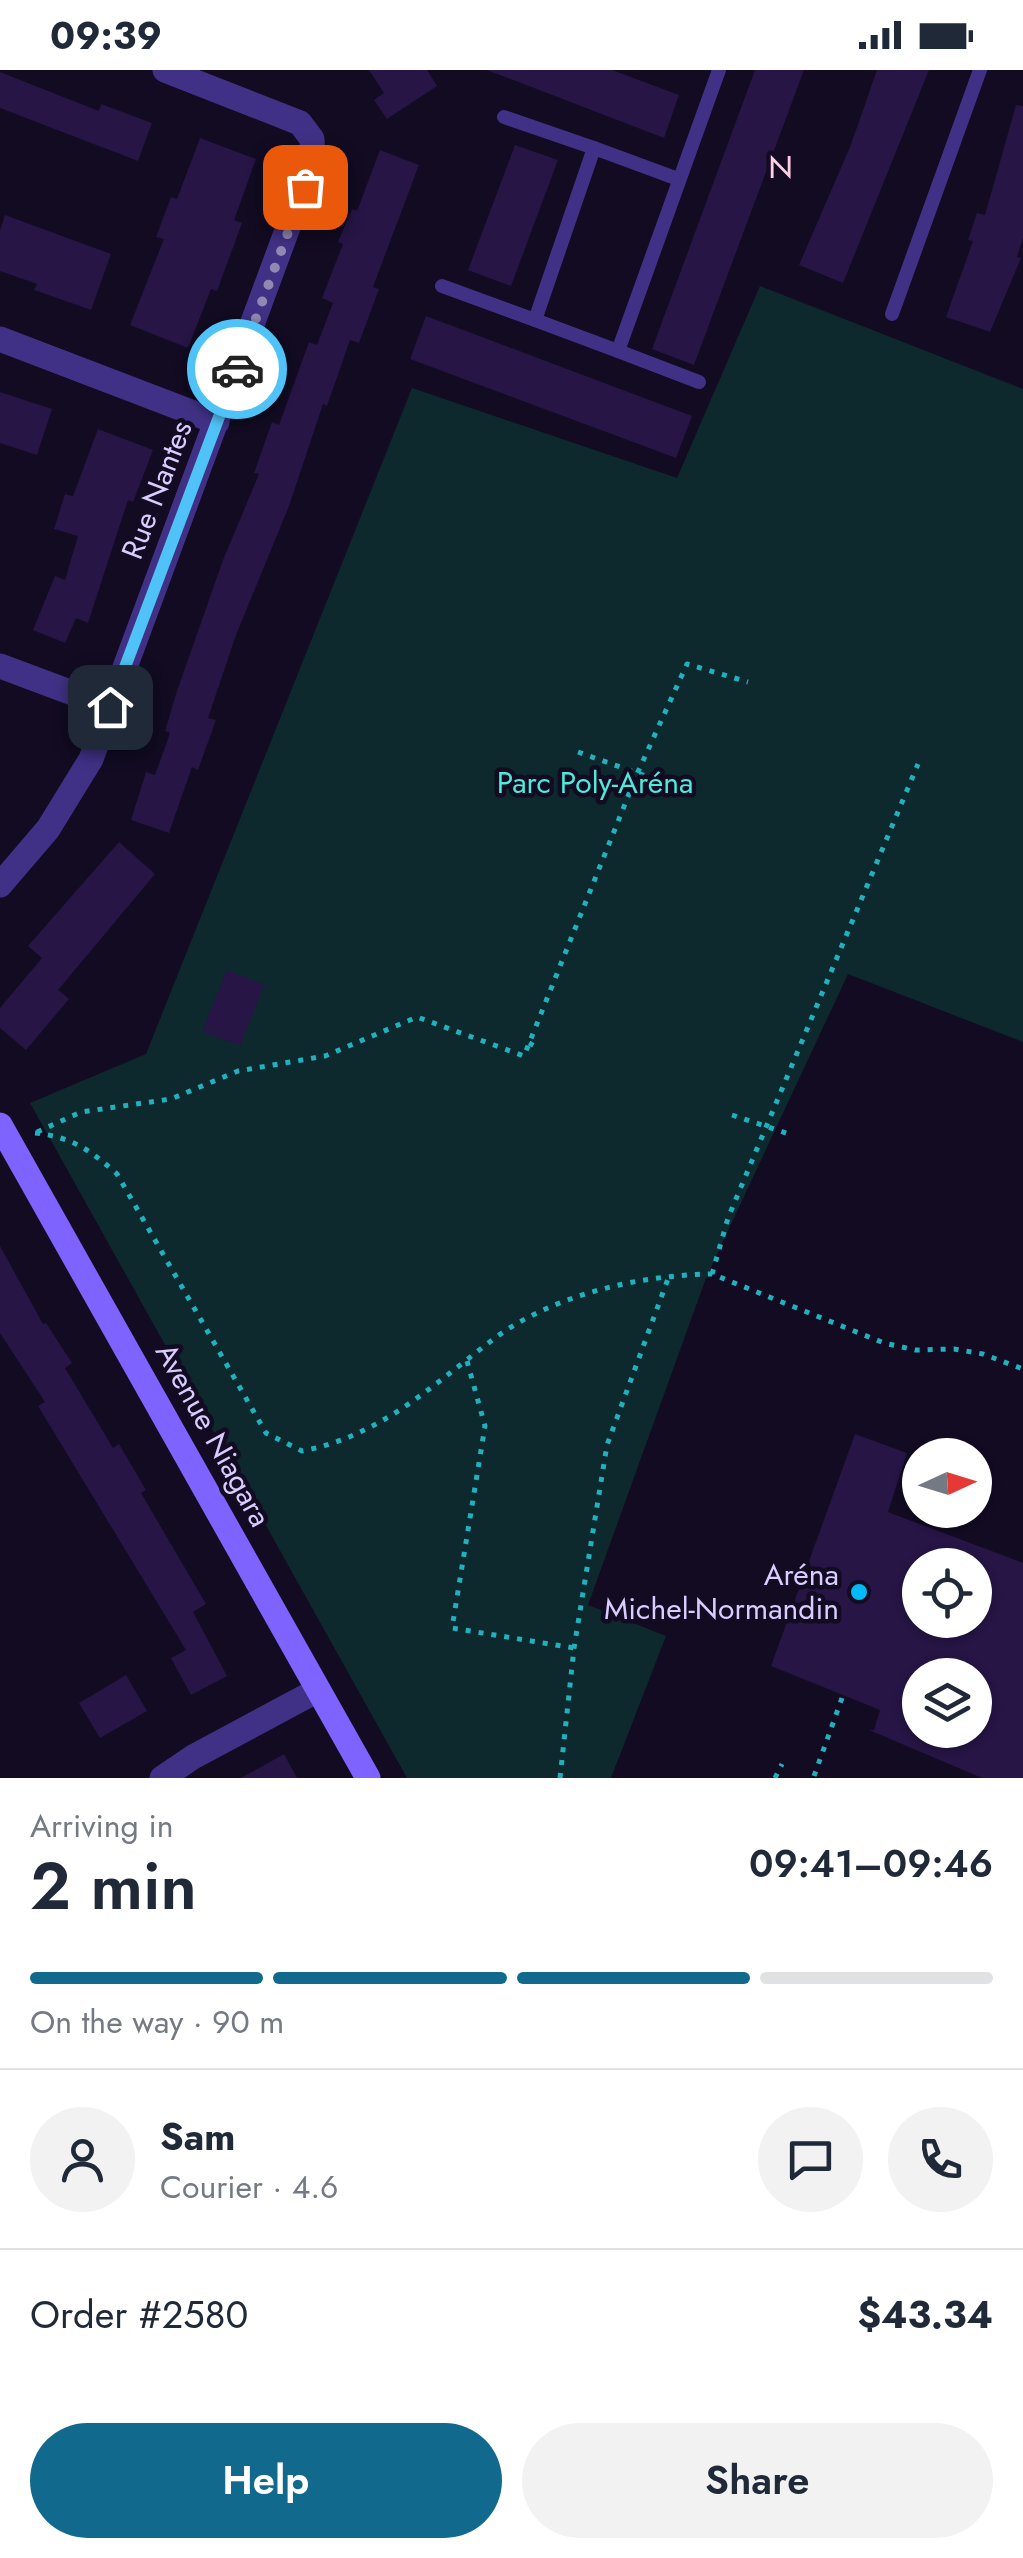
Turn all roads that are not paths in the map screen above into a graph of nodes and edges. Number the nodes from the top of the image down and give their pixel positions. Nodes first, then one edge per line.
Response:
1 (165, 70) edge
2 (719, 70) edge
3 (980, 70) edge
4 (504, 117) dead end
5 (594, 148) junction
6 (678, 179) junction
7 (442, 286) dead end
8 (892, 314) dead end
9 (535, 320) junction
10 (0, 339) edge
11 (618, 351) junction
12 (699, 382) dead end
13 (218, 422) junction
14 (0, 666) edge
15 (110, 707) junction
16 (0, 885) edge
17 (0, 1124) edge
18 (318, 1690) junction
19 (162, 1778) edge
20 (368, 1778) edge

1 - 13 street, Rue Nantes
2 - 6 lane
3 - 8 lane
4 - 5 lane
5 - 6 lane
5 - 9 lane
6 - 11 lane
7 - 9 lane
9 - 11 lane
10 - 13 street
11 - 12 lane
13 - 15 street, Rue Nantes
14 - 15 street
15 - 16 street, Rue Nantes
17 - 18 street, Avenue Niagara
18 - 19 street
18 - 20 street, Avenue Niagara

